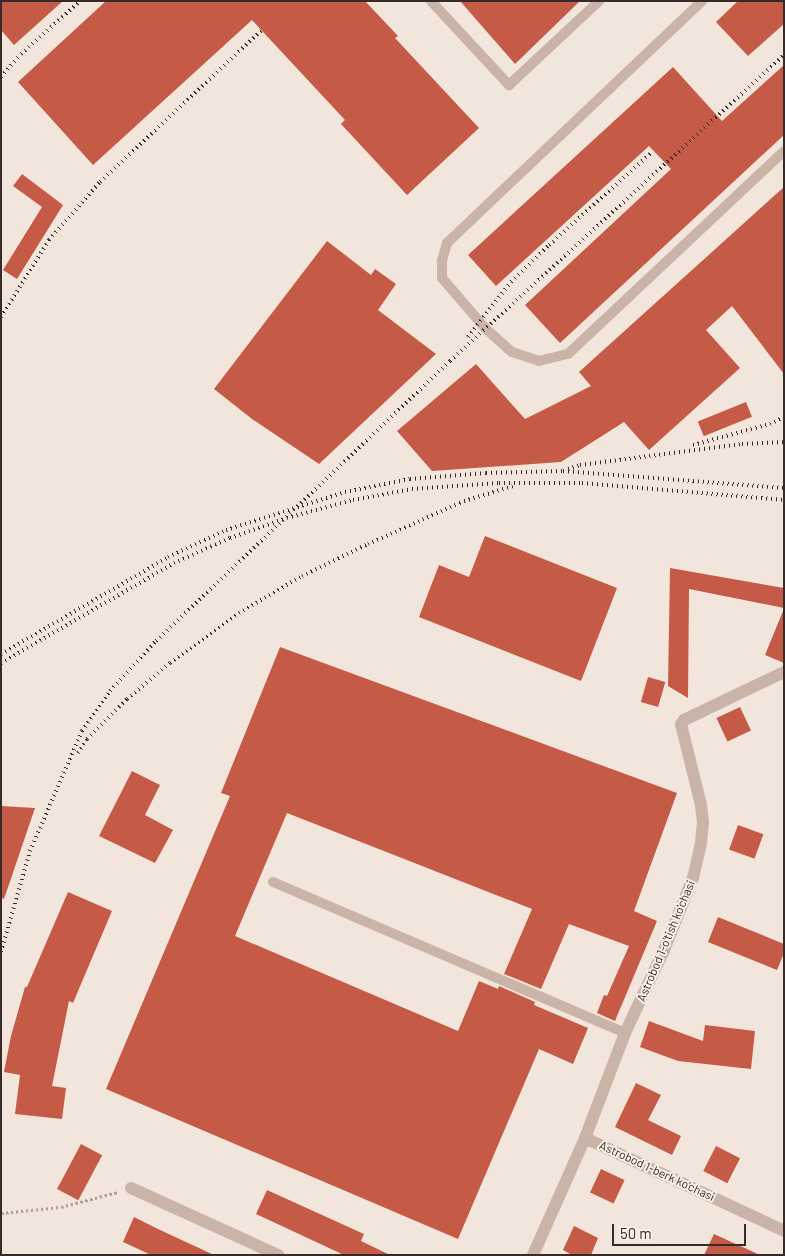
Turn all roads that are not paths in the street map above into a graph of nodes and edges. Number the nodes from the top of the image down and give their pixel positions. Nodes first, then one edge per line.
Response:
1 (431, 1) edge
2 (599, 1) edge
3 (702, 1) edge
4 (784, 152) edge
5 (784, 672) edge
6 (273, 882) dead end
7 (625, 1033) junction
8 (585, 1138) junction
9 (131, 1188) road end
10 (784, 1230) edge
11 (278, 1255) edge
12 (533, 1255) edge

1 - 2 lane
3 - 4 lane
5 - 7 street, Astrobod 1-o'tish ko'chasi
6 - 7 lane
7 - 8 street, Astrobod 1-o'tish ko'chasi
8 - 10 street, Astrobod 1-berk ko'chasi
8 - 12 street, Astrobod 1-o'tish ko'chasi
9 - 11 street

